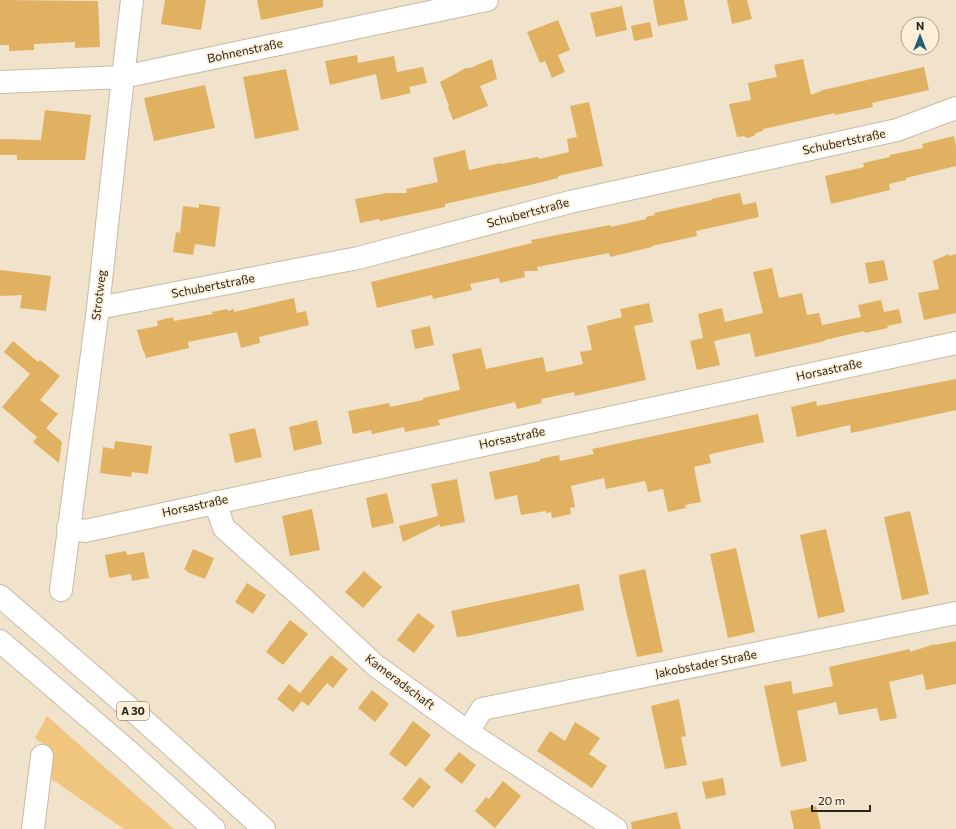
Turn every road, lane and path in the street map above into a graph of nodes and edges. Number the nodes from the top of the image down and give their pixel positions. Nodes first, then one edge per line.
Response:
1 (132, 0) edge
2 (487, 0) edge
3 (123, 77) junction
4 (0, 82) edge
5 (956, 108) edge
6 (98, 308) junction
7 (956, 343) edge
8 (215, 502) junction
9 (68, 528) junction
10 (61, 590) dead end
11 (0, 596) edge
12 (956, 613) edge
13 (0, 641) edge
14 (468, 732) junction
15 (42, 756) dead end
16 (33, 829) edge
17 (214, 829) edge
18 (264, 829) edge
19 (616, 829) edge

1 - 3 main road, Strotweg
2 - 3 main road, Bohnenstraße
3 - 4 main road, Bohnenstraße
3 - 6 main road, Strotweg
5 - 6 main road, Schubertstraße
6 - 9 main road, Strotweg
7 - 8 main road, Horsastraße
8 - 9 main road, Horsastraße
8 - 14 main road, Kameradschaft
9 - 10 main road, Strotweg
11 - 18 main road, A 30
12 - 14 main road, Jakobstader Straße
13 - 17 main road, A 30
14 - 19 main road, Kameradschaft
15 - 16 main road

